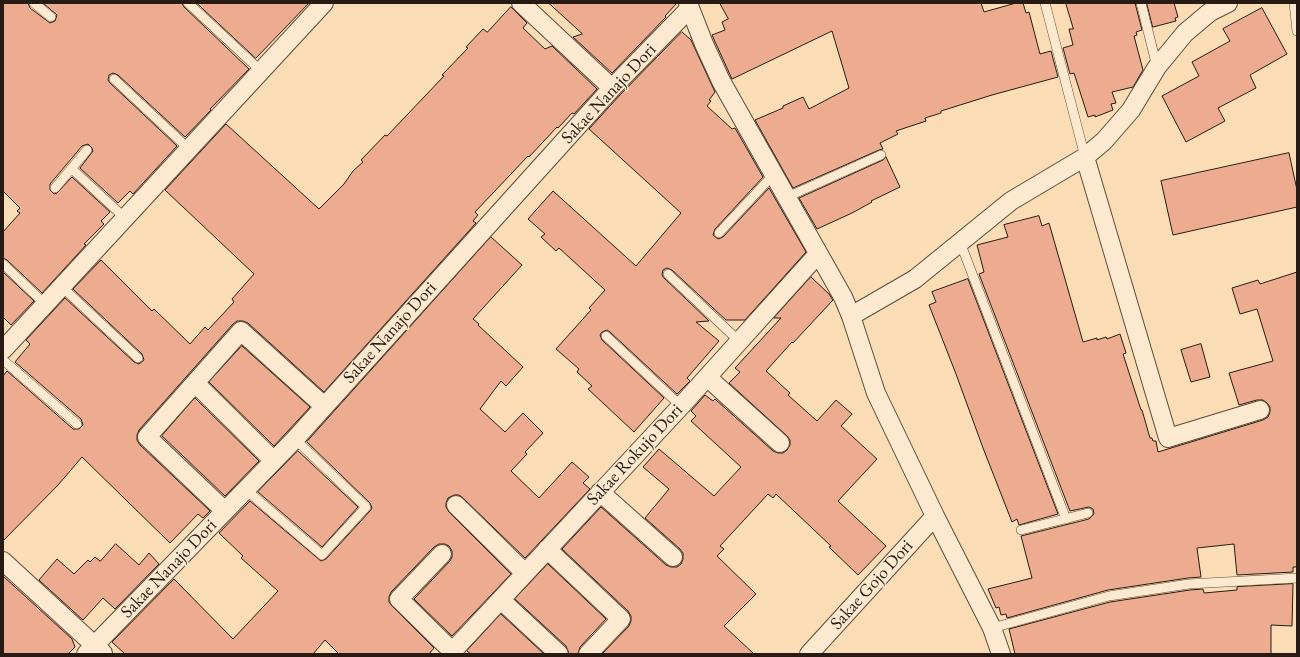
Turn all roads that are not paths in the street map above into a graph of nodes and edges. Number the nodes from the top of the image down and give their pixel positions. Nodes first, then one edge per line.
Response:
1 (34, 3) edge
2 (188, 3) edge
3 (324, 3) edge
4 (521, 3) edge
5 (1045, 3) edge
6 (1141, 3) edge
7 (1228, 3) edge
8 (1294, 3) edge
9 (689, 6) edge
10 (51, 17) dead end
11 (1297, 31) edge
12 (1157, 67) junction
13 (261, 71) junction
14 (114, 78) dead end
15 (612, 88) junction
16 (87, 150) dead end
17 (190, 150) junction
18 (881, 155) dead end
19 (1085, 157) junction
20 (72, 168) junction
21 (774, 174) junction
22 (55, 188) dead end
23 (787, 198) junction
24 (125, 218) junction
25 (719, 233) dead end
26 (960, 242) junction
27 (818, 254) junction
28 (3, 264) edge
29 (668, 274) dead end
30 (62, 287) junction
31 (46, 305) junction
32 (851, 316) junction
33 (606, 336) dead end
34 (739, 341) junction
35 (3, 350) edge
36 (138, 358) dead end
37 (3, 360) edge
38 (707, 377) junction
39 (195, 383) junction
40 (324, 406) junction
41 (681, 406) junction
42 (1260, 410) dead end
43 (77, 424) dead end
44 (295, 439) junction
45 (780, 443) dead end
46 (273, 460) junction
47 (246, 489) junction
48 (600, 492) junction
49 (456, 505) dead end
50 (225, 510) junction
51 (1088, 513) dead end
52 (935, 516) junction
53 (1066, 518) junction
54 (1021, 530) dead end
55 (547, 549) junction
56 (442, 554) dead end
57 (673, 557) dead end
58 (3, 561) edge
59 (525, 573) junction
60 (1297, 578) edge
61 (500, 600) junction
62 (992, 628) junction
63 (95, 651) edge
64 (453, 653) edge
65 (559, 654) edge
66 (588, 654) edge
67 (809, 654) edge
68 (1001, 654) edge

1 - 10 lane
2 - 13 lane
3 - 13 street
4 - 15 street
5 - 19 lane
6 - 12 lane
7 - 12 street
8 - 11 lane
9 - 15 street, Sakae Nanajo Dori
9 - 21 street
12 - 19 street
13 - 17 street
14 - 17 lane
15 - 40 street, Sakae Nanajo Dori
16 - 20 lane
17 - 24 street
18 - 23 lane
19 - 26 street
19 - 42 street
20 - 22 lane
20 - 24 lane
21 - 23 street
21 - 25 lane
23 - 27 street
24 - 30 street
26 - 32 street
26 - 53 lane
27 - 32 street
27 - 34 street, Sakae Rokujo Dori
28 - 31 lane
29 - 34 lane
30 - 31 street
30 - 36 lane
31 - 35 street
32 - 52 street
33 - 41 lane
34 - 38 street, Sakae Rokujo Dori
37 - 43 lane
38 - 41 street, Sakae Rokujo Dori
38 - 45 street
39 - 40 street
39 - 46 street
39 - 50 street
40 - 44 street, Sakae Nanajo Dori
41 - 48 street, Sakae Rokujo Dori
44 - 46 street, Sakae Nanajo Dori
44 - 47 lane
46 - 47 street, Sakae Nanajo Dori
47 - 50 street, Sakae Nanajo Dori
48 - 55 street, Sakae Rokujo Dori
48 - 57 street
49 - 59 street
50 - 63 street, Sakae Nanajo Dori
51 - 53 lane
52 - 62 street
52 - 67 street, Sakae Gojo Dori
53 - 54 lane
55 - 59 street, Sakae Rokujo Dori
55 - 66 street
56 - 64 street
58 - 63 street
59 - 61 street, Sakae Rokujo Dori
60 - 62 lane
61 - 64 street, Sakae Rokujo Dori
61 - 65 street
62 - 68 street

